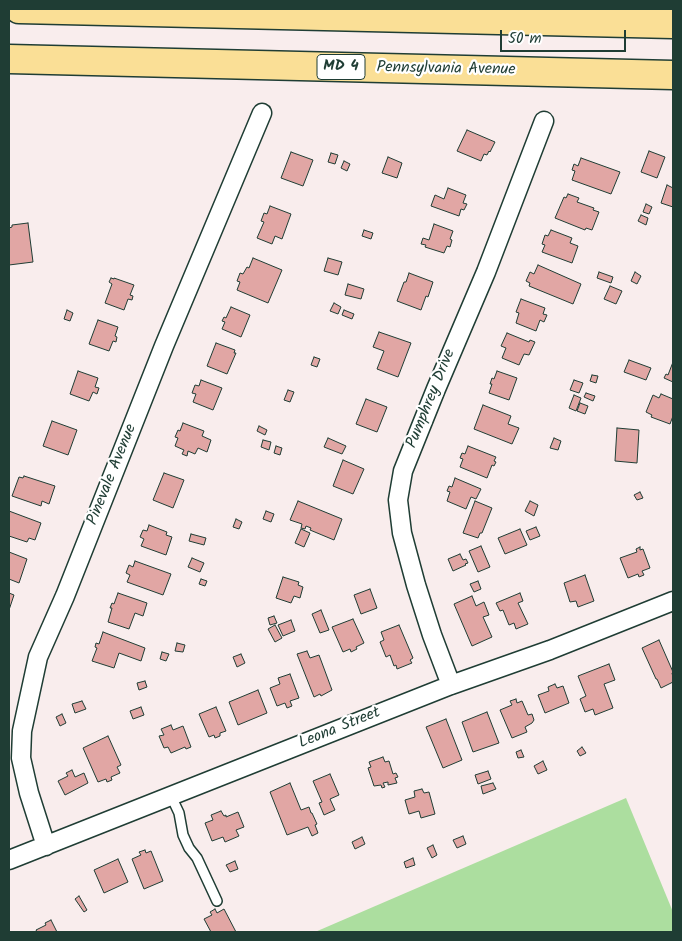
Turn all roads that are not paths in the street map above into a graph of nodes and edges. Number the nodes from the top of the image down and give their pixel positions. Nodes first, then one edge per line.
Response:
1 (19, 9) edge
2 (673, 24) edge
3 (9, 59) edge
4 (673, 75) edge
5 (262, 113) dead end
6 (544, 121) dead end
7 (673, 601) edge
8 (451, 685) junction
9 (171, 796) junction
10 (46, 846) junction
11 (9, 860) edge
12 (217, 900) dead end

1 - 2 highway
3 - 4 highway, Pennsylvania Avenue / MD 4
5 - 10 street, Pinevale Avenue
6 - 8 street, Pumphrey Drive
7 - 8 street, Leona Street
8 - 9 street, Leona Street
9 - 10 street, Leona Street
9 - 12 lane
10 - 11 street, Leona Street

